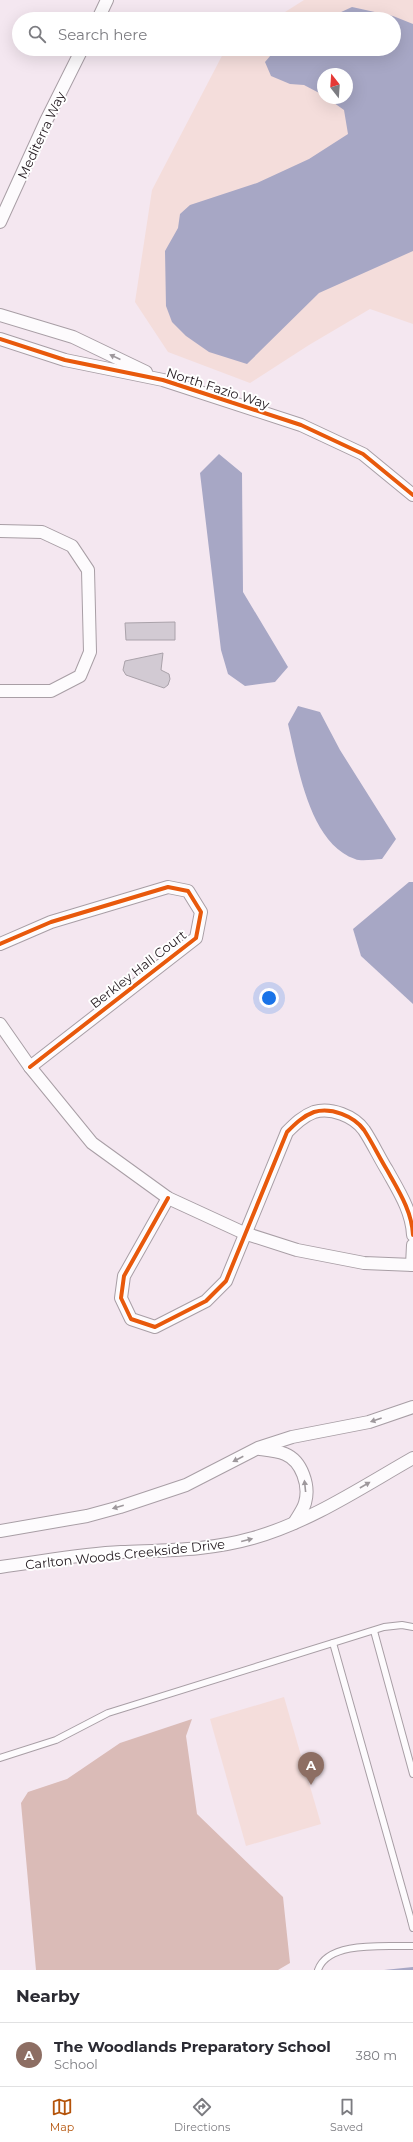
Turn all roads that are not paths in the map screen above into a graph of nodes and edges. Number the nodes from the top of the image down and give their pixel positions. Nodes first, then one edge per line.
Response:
1 (107, 0) edge
2 (101, 12) edge
3 (78, 56) edge
4 (0, 222) edge
5 (0, 315) edge
6 (0, 339) edge
7 (163, 380) junction
8 (413, 495) edge
9 (0, 531) edge
10 (0, 691) edge
11 (0, 944) edge
12 (0, 1024) edge
13 (30, 1067) junction
14 (168, 1198) junction
15 (244, 1234) junction
16 (413, 1235) edge
17 (413, 1245) edge
18 (413, 1265) edge
19 (413, 1407) edge
20 (258, 1448) junction
21 (413, 1458) edge
22 (294, 1523) junction
23 (0, 1531) edge
24 (0, 1567) edge
25 (413, 1627) edge
26 (374, 1631) junction
27 (333, 1643) junction
28 (0, 1758) edge
29 (413, 1774) edge
30 (412, 1920) edge
31 (413, 1928) edge
32 (413, 1946) edge
33 (318, 1970) edge

1 - 2 street
3 - 4 street, Mediterra Way
7 -> 5 street, North Fazio Way
6 - 7 street, North Fazio Way
7 - 8 street, North Fazio Way
9 - 10 street
11 - 13 street, Berkley Hall Court
12 - 13 street
13 - 14 street
14 - 15 street
14 - 15 street
15 - 16 street
15 - 18 street
17 - 18 street
19 -> 20 street
22 -> 20 street
20 -> 23 street
22 -> 21 street, Carlton Woods Creekside Drive
24 -> 22 street, Carlton Woods Creekside Drive
25 - 26 lane
26 - 27 lane
26 - 29 lane
27 - 28 lane
27 - 30 lane
30 - 31 lane
32 - 33 lane

